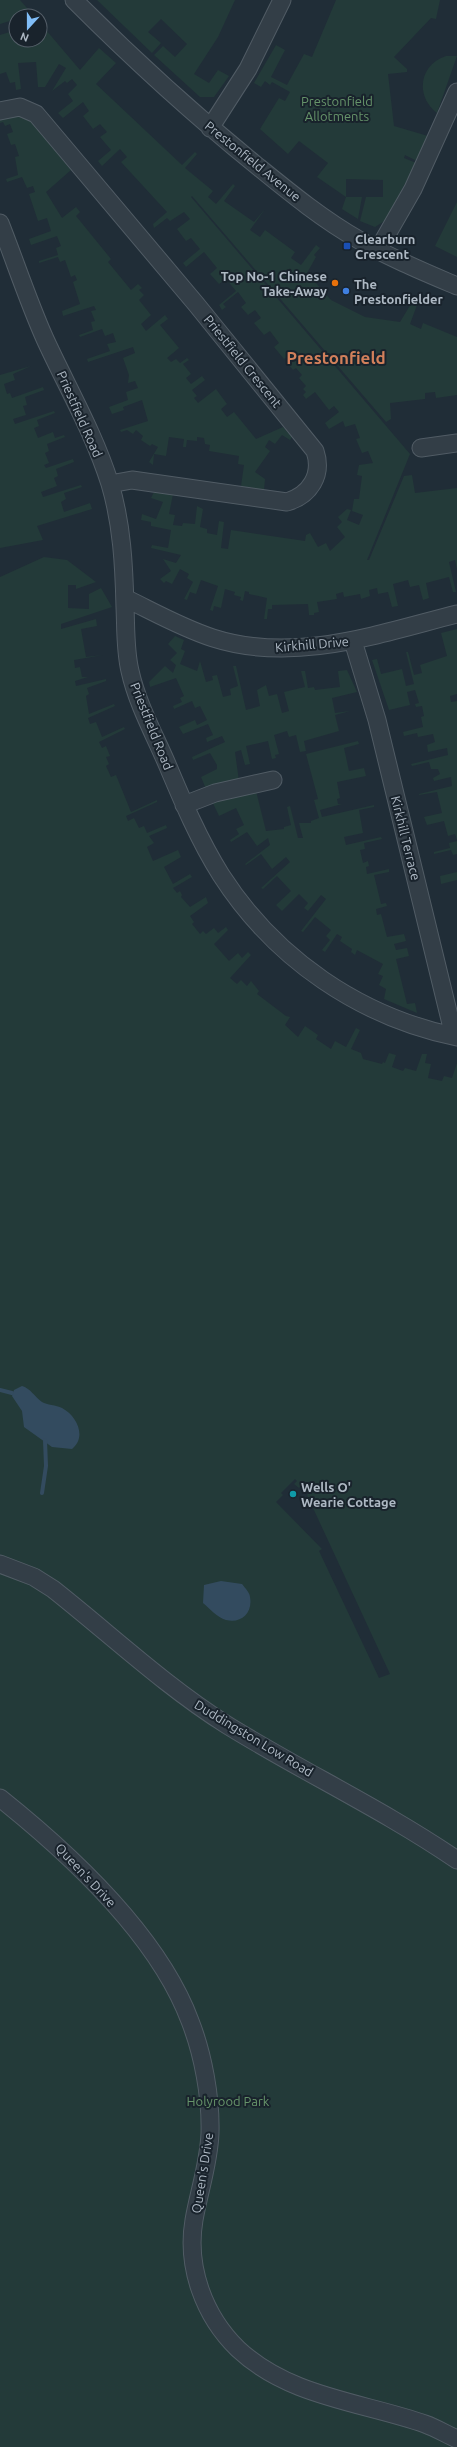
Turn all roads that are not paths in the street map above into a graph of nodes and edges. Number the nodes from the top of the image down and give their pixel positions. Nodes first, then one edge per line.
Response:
1 (74, 0) edge
2 (282, 0) edge
3 (457, 92) edge
4 (0, 111) edge
5 (210, 128) junction
6 (0, 222) edge
7 (378, 250) junction
8 (457, 286) edge
9 (457, 444) edge
10 (421, 448) dead end
11 (110, 484) junction
12 (125, 598) junction
13 (457, 614) edge
14 (353, 641) junction
15 (273, 780) dead end
16 (184, 805) junction
17 (455, 1037) edge
18 (0, 1564) edge
19 (0, 1798) edge
20 (457, 1860) edge
21 (457, 2439) edge

1 - 5 street, Prestonfield Avenue
2 - 5 street
3 - 7 street
4 - 11 street, Priestfield Crescent
5 - 7 street, Prestonfield Avenue
6 - 11 street, Priestfield Road
7 - 8 street, Prestonfield Avenue
9 - 10 street
11 - 12 street, Priestfield Road
12 - 14 street, Kirkhill Drive
12 - 16 street, Priestfield Road
13 - 14 street, Kirkhill Drive
14 - 17 street, Kirkhill Terrace
15 - 16 street
16 - 17 street, Priestfield Road
18 - 20 street, Duddingston Low Road
19 - 21 street, Queen's Drive

